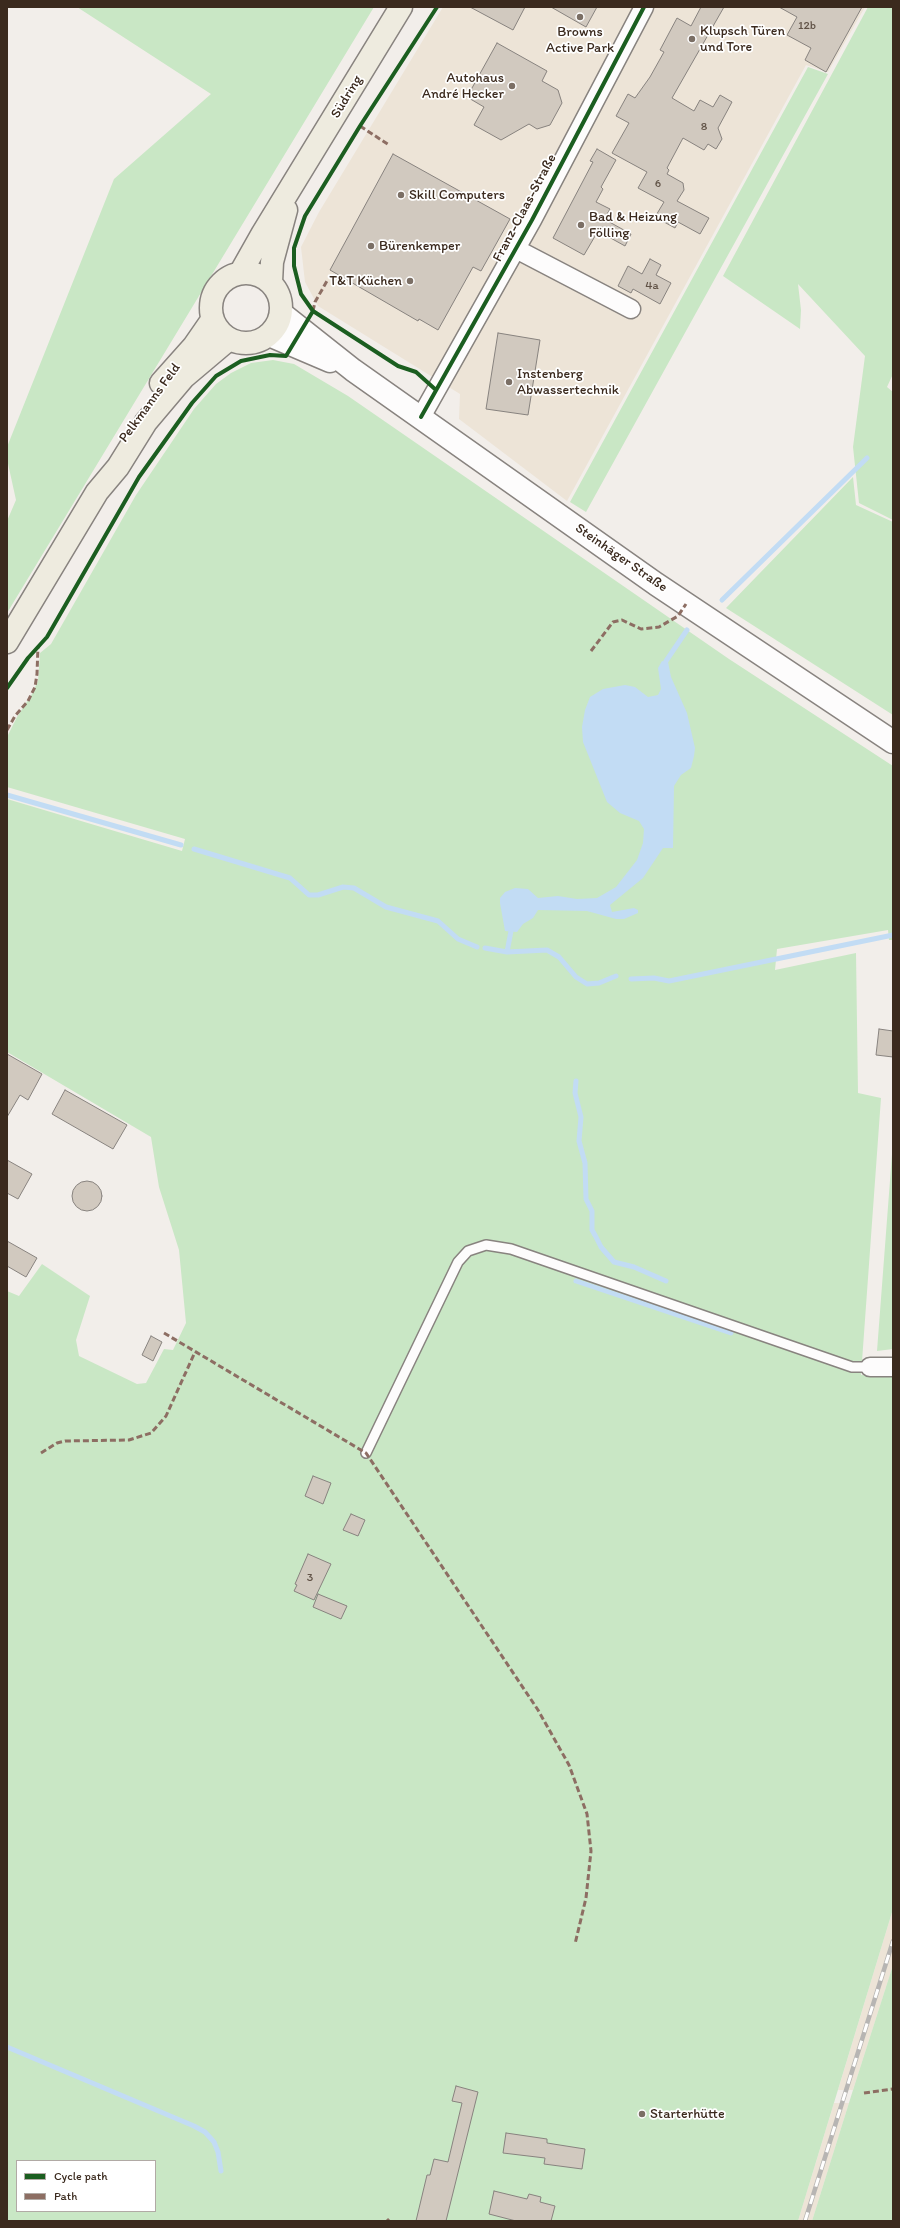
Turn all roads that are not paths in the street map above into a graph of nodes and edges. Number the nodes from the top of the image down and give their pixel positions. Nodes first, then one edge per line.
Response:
1 (402, 7) edge
2 (644, 7) edge
3 (292, 188) junction
4 (516, 249) junction
5 (241, 272) junction
6 (271, 282) junction
7 (630, 309) dead end
8 (281, 313) junction
9 (212, 320) junction
10 (268, 335) junction
11 (229, 339) junction
12 (353, 370) junction
13 (421, 417) junction
14 (97, 492) junction
15 (7, 642) edge
16 (893, 742) edge
17 (870, 1367) joint
18 (893, 1367) edge
19 (366, 1453) dead end

1 - 3 main road, Südring
2 - 4 street, Franz-Claas-Straße
3 - 5 main road, Südring
3 - 6 main road, Südring
4 - 7 street, Franz-Claas-Straße
4 - 13 street, Franz-Claas-Straße
5 - 6 main road
5 - 9 main road
6 - 8 main road
8 - 10 main road
8 - 12 main road, Steinhäger Straße
9 - 11 main road
9 - 14 main road, Pelkmanns Feld
10 - 11 main road
10 - 12 main road, Steinhäger Straße
11 - 14 main road, Pelkmanns Feld
12 - 13 main road, Steinhäger Straße
13 - 16 main road, Steinhäger Straße
14 - 15 main road, Pelkmanns Feld
17 - 18 street
17 - 19 lane

